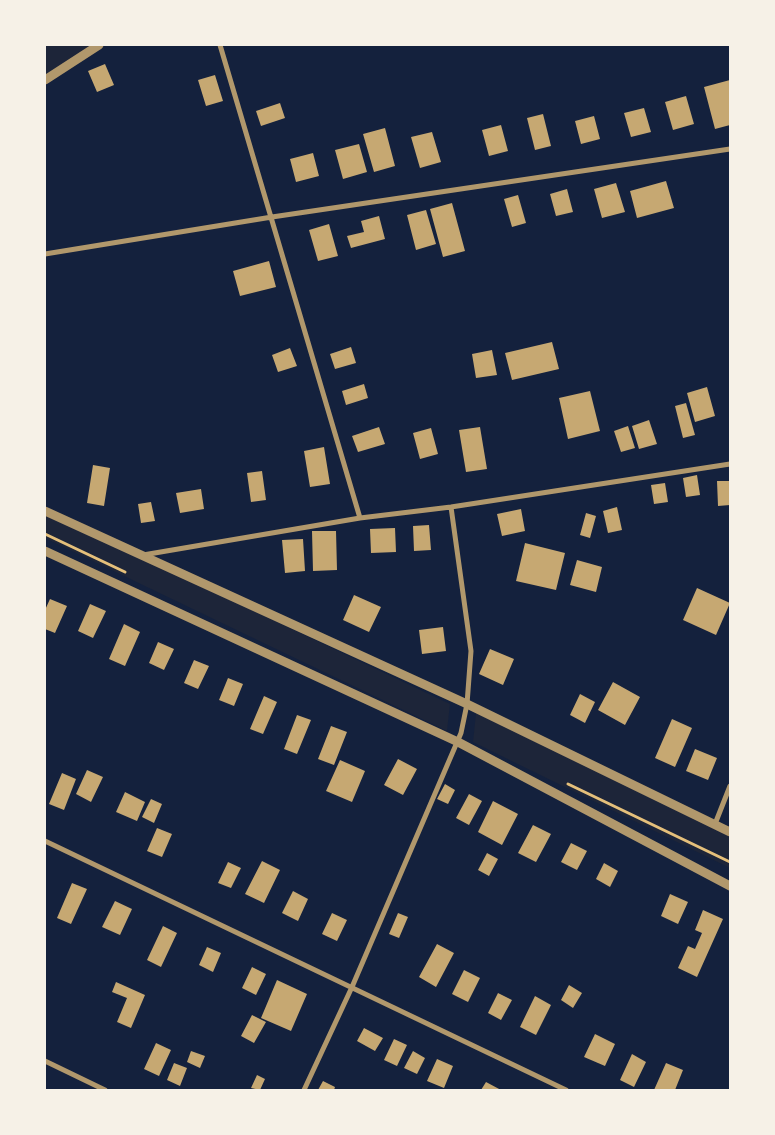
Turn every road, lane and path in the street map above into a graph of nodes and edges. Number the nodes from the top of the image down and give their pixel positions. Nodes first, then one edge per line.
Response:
1 (99, 45) edge
2 (220, 45) edge
3 (45, 80) edge
4 (730, 150) edge
5 (272, 217) junction
6 (45, 254) edge
7 (730, 464) edge
8 (451, 506) junction
9 (45, 511) edge
10 (360, 518) junction
11 (45, 551) edge
12 (142, 555) junction
13 (467, 704) junction
14 (458, 742) junction
15 (730, 786) edge
16 (715, 824) junction
17 (730, 832) edge
18 (45, 841) edge
19 (730, 886) edge
20 (352, 988) junction
21 (45, 1061) edge
22 (104, 1090) edge
23 (304, 1090) edge
24 (566, 1090) edge

1 - 3 street
2 - 5 street
4 - 5 street
5 - 6 street
5 - 10 street
7 - 8 street
8 - 10 street
8 - 13 street
9 - 12 street
10 - 12 street
11 - 14 street
12 - 13 street
13 - 14 street
13 - 16 street
14 - 19 street
14 - 20 street
15 - 16 street
16 - 17 street
18 - 20 street
20 - 23 street
20 - 24 street
21 - 22 street

